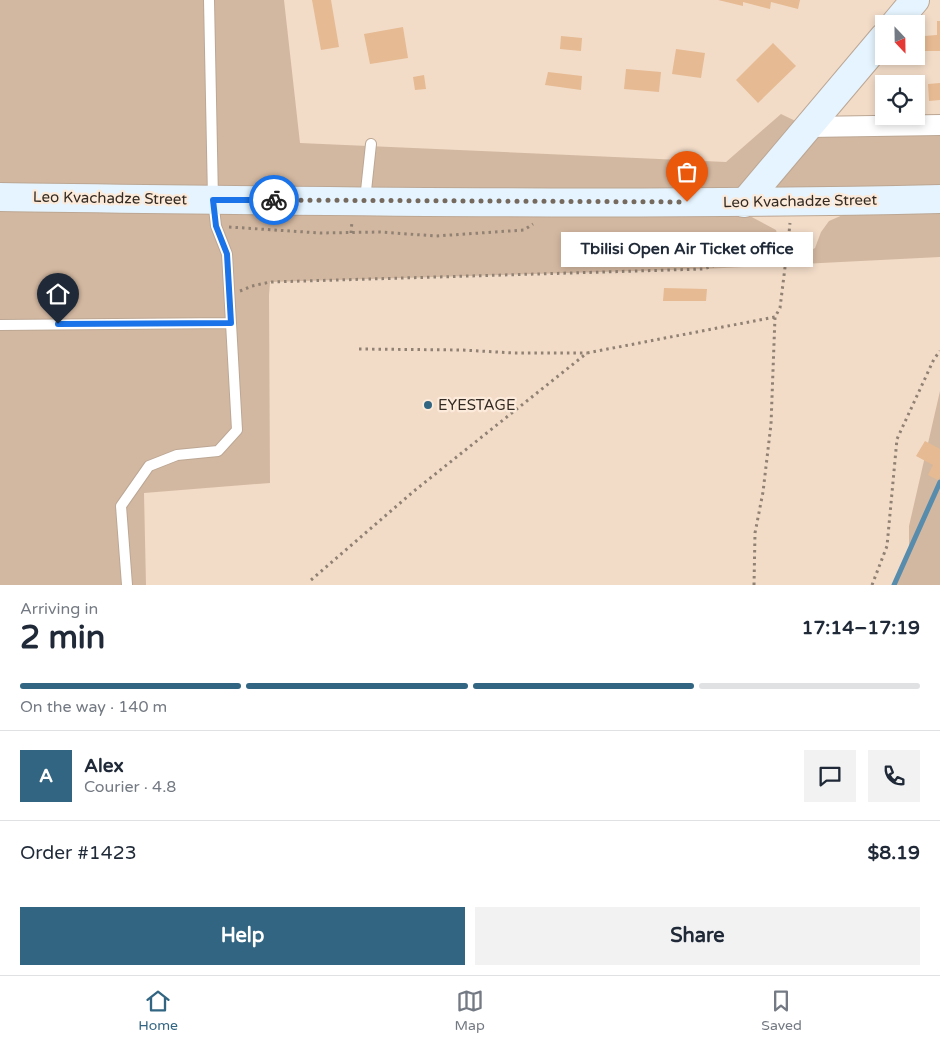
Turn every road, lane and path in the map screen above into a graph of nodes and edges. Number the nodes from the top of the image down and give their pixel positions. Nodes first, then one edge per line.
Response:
1 (209, 0) edge
2 (915, 0) edge
3 (902, 15) edge
4 (875, 48) edge
5 (940, 125) edge
6 (808, 127) junction
7 (371, 144) dead end
8 (0, 197) edge
9 (940, 199) edge
10 (364, 201) junction
11 (555, 202) junction
12 (792, 202) junction
13 (744, 203) junction
14 (214, 213) junction
15 (788, 243) junction
16 (230, 303) junction
17 (775, 316) junction
18 (231, 323) junction
19 (0, 324) edge
20 (359, 349) dead end
21 (940, 351) edge
22 (588, 352) junction
23 (311, 580) dead end
24 (127, 585) edge
25 (754, 585) edge
26 (872, 585) edge

1 - 14 lane
2 - 3 main road
4 - 6 main road
5 - 6 street
6 - 13 main road
7 - 10 lane
8 - 14 main road, Leo Kvachadze Street
9 - 12 main road, Leo Kvachadze Street
10 - 11 main road, Leo Kvachadze Street
10 - 14 main road, Leo Kvachadze Street
11 - 13 main road, Leo Kvachadze Street
11 - 14 path
12 - 13 main road, Leo Kvachadze Street
12 - 15 path
14 - 16 lane
15 - 16 path
15 - 17 path
16 - 18 lane
17 - 22 path
17 - 25 path
18 - 19 lane
18 - 24 lane
20 - 22 path
21 - 26 path
22 - 23 path

